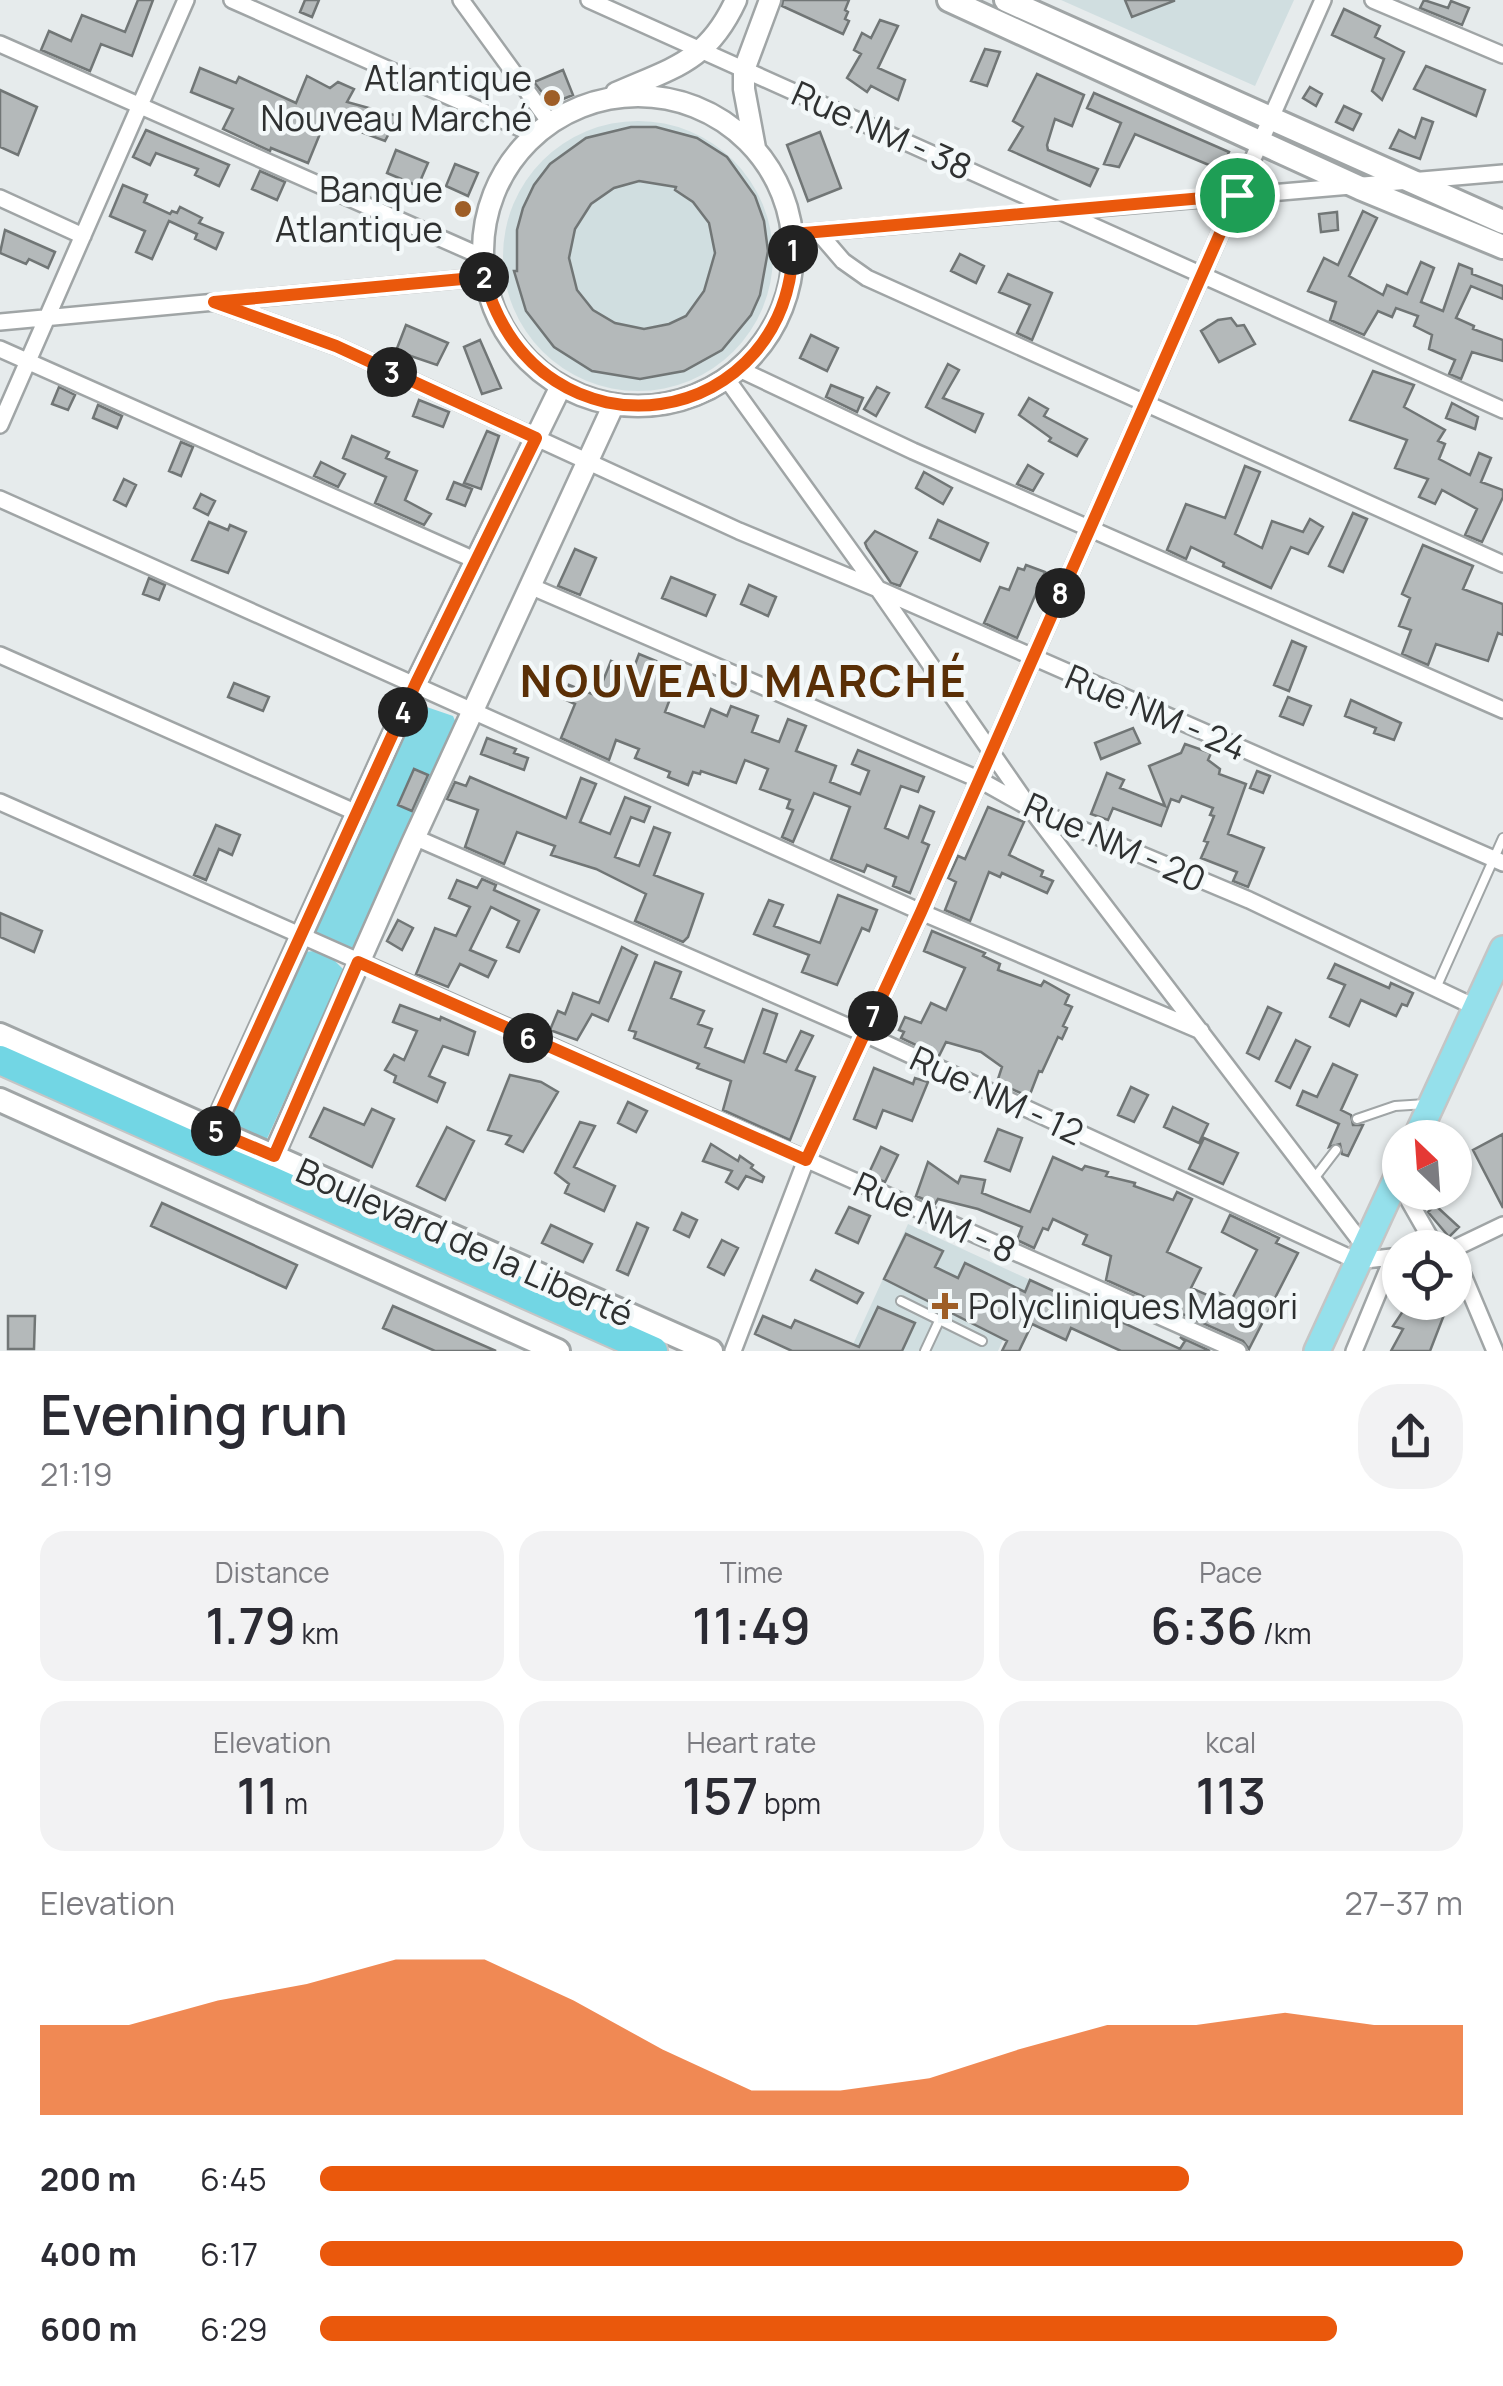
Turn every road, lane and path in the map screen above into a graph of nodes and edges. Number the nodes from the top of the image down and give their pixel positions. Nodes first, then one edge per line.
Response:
1 (186, 0) edge
2 (232, 0) edge
3 (461, 0) edge
4 (589, 0) edge
5 (736, 0) edge
6 (770, 0) edge
7 (949, 0) edge
8 (1006, 0) edge
9 (1323, 0) edge
10 (1373, 0) edge
11 (0, 44) edge
12 (703, 50) junction
13 (1503, 55) edge
14 (744, 70) junction
15 (594, 103) junction
16 (140, 107) junction
17 (1272, 118) junction
18 (543, 129) junction
19 (1262, 140) junction
20 (755, 148) junction
21 (1503, 173) edge
22 (1412, 182) junction
23 (1360, 188) junction
24 (1237, 195) junction
25 (0, 198) edge
26 (1060, 209) junction
27 (1503, 222) edge
28 (818, 232) junction
29 (793, 234) junction
30 (83, 236) junction
31 (1503, 247) edge
32 (484, 267) junction
33 (1200, 274) junction
34 (214, 302) junction
35 (48, 318) junction
36 (0, 322) edge
37 (0, 349) edge
38 (29, 359) junction
39 (733, 374) junction
40 (561, 386) junction
41 (1143, 403) junction
42 (614, 404) junction
43 (1503, 410) edge
44 (0, 425) edge
45 (536, 438) junction
46 (588, 462) junction
47 (0, 499) edge
48 (1088, 527) junction
49 (477, 561) junction
50 (1503, 564) edge
51 (530, 586) junction
52 (878, 589) junction
53 (0, 655) edge
54 (1032, 658) junction
55 (416, 683) junction
56 (1503, 710) edge
57 (473, 711) junction
58 (991, 750) junction
59 (978, 780) junction
60 (0, 802) edge
61 (1030, 808) junction
62 (357, 813) junction
63 (414, 837) junction
64 (1503, 838) edge
65 (1499, 861) edge
66 (921, 912) junction
67 (299, 936) junction
68 (1503, 949) edge
69 (358, 962) junction
70 (1436, 988) junction
71 (1477, 1008) junction
72 (1201, 1030) junction
73 (865, 1034) junction
74 (0, 1035) edge
75 (0, 1060) edge
76 (0, 1078) edge
77 (0, 1100) edge
78 (1432, 1104) junction
79 (1357, 1119) dead end
80 (1424, 1120) edge
81 (212, 1130) junction
82 (1336, 1150) dead end
83 (274, 1156) junction
84 (806, 1160) junction
85 (1313, 1180) junction
86 (1384, 1210) edge
87 (1503, 1225) edge
88 (1472, 1240) edge
89 (1360, 1253) junction
90 (1382, 1255) edge
91 (1382, 1289) edge
92 (1472, 1296) edge
93 (900, 1301) dead end
94 (939, 1320) junction
95 (982, 1342) dead end
96 (558, 1351) edge
97 (614, 1351) edge
98 (653, 1351) edge
99 (711, 1351) edge
100 (734, 1351) edge
101 (925, 1351) edge
102 (1238, 1351) edge
103 (1317, 1351) edge
104 (1354, 1351) edge
105 (1495, 1351) edge

1 - 16 street
2 - 18 street
3 - 18 street
4 - 12 street, Rue NM - 38
5 - 12 street
6 - 14 street
7 - 19 main road
8 - 17 main road
9 - 17 street
10 - 13 street
11 - 16 street
12 - 14 street, Rue NM - 38
12 - 15 street
14 - 20 street
14 - 26 street, Rue NM - 38
15 - 18 street
15 - 20 street
16 - 30 street
16 - 32 street
17 - 19 street
17 - 22 main road
18 - 32 street
19 - 23 main road
19 - 24 street
20 - 29 street
21 - 22 street
22 - 23 street
22 - 27 main road
23 - 24 street
23 - 31 main road
24 - 26 street
24 - 33 street
25 - 30 street
26 - 28 street
26 - 33 street, Rue NM - 38
28 - 29 street
28 - 41 street
29 - 39 street
30 - 35 street
32 - 34 street
32 - 40 street
33 - 41 street
33 - 43 street, Rue NM - 38
34 - 35 street
34 - 45 street, Rue NM - 24
35 - 36 street
35 - 38 street
37 - 38 street
38 - 44 street
38 - 49 street
39 - 42 street
39 - 48 street
39 - 52 street
40 - 42 street
40 - 45 street
41 - 48 street
41 - 50 street
42 - 46 street
45 - 46 street, Rue NM - 24
45 - 49 street
46 - 51 street
46 - 52 street, Rue NM - 24
47 - 55 street
48 - 54 street
48 - 56 street
49 - 55 street
51 - 57 street
51 - 59 street, Rue NM - 20
52 - 54 street, Rue NM - 24
52 - 58 street
53 - 62 street
54 - 58 street
54 - 65 street, Rue NM - 24
55 - 57 street
55 - 62 street
57 - 63 street
57 - 66 street
58 - 59 street
58 - 61 street
59 - 61 street, Rue NM - 20
59 - 66 street
60 - 67 street, Rue NM - 8
61 - 70 street, Rue NM - 20
61 - 72 street
62 - 67 street
63 - 69 street
63 - 73 street, Rue NM - 12
64 - 65 lane
65 - 70 lane
66 - 72 street
66 - 73 street
67 - 69 street, Rue NM - 8
67 - 81 street
68 - 71 main road
69 - 83 street
69 - 84 street, Rue NM - 8
70 - 71 street, Rue NM - 20
71 - 78 main road
72 - 85 street
73 - 84 street
73 - 89 street, Rue NM - 12
74 - 81 main road, Boulevard de la Liberté
75 - 98 highway, Boulevard de la Liberté
76 - 97 highway, Boulevard de la Liberté
77 - 96 main road, Boulevard de la Liberté
78 - 79 lane
78 - 80 main road
81 - 83 main road, Boulevard de la Liberté
82 - 85 lane
83 - 99 main road, Boulevard de la Liberté
84 - 100 street
84 - 102 street, Rue NM - 8
85 - 89 street
86 - 89 main road
87 - 88 street
89 - 90 street
89 - 103 main road
91 - 104 street
92 - 105 street
93 - 94 lane
94 - 95 lane
94 - 101 lane

